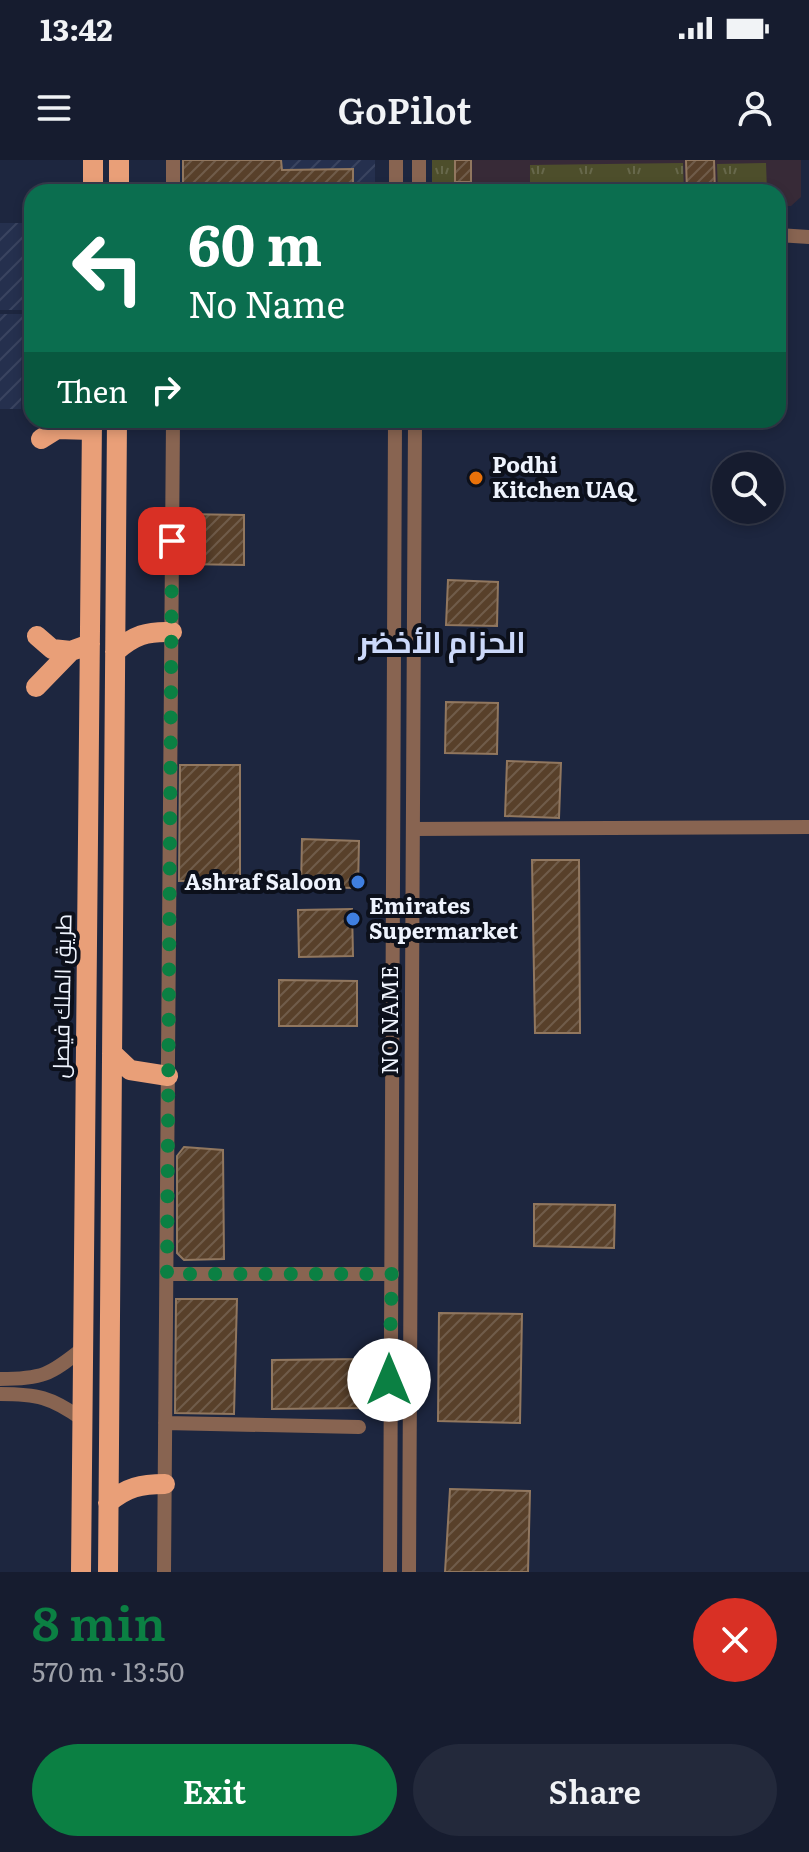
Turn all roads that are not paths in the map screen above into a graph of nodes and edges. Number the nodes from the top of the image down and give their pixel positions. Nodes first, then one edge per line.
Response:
1 (93, 160) edge
2 (119, 160) edge
3 (173, 160) edge
4 (396, 160) edge
5 (419, 160) edge
6 (93, 184) edge
7 (119, 184) edge
8 (173, 184) edge
9 (396, 184) edge
10 (419, 184) edge
11 (786, 236) edge
12 (809, 237) edge
13 (62, 428) edge
14 (87, 428) edge
15 (117, 428) edge
16 (173, 428) edge
17 (395, 428) edge
18 (415, 428) edge
19 (41, 439) dead end
20 (172, 632) junction
21 (37, 636) dead end
22 (80, 648) junction
23 (115, 652) junction
24 (36, 687) dead end
25 (809, 827) edge
26 (413, 829) junction
27 (112, 1053) junction
28 (168, 1076) junction
29 (167, 1274) junction
30 (392, 1274) junction
31 (82, 1349) junction
32 (0, 1379) edge
33 (0, 1394) edge
34 (82, 1419) junction
35 (165, 1423) junction
36 (359, 1427) dead end
37 (165, 1484) junction
38 (108, 1503) junction
39 (81, 1572) edge
40 (108, 1572) edge
41 (164, 1572) edge
42 (390, 1572) edge
43 (409, 1572) edge

1 - 6 main road
2 - 7 main road
3 - 8 street
4 - 9 street
5 - 10 street
11 - 12 street
13 - 19 main road
14 - 22 main road, طريق الملك فيصل
15 - 23 main road
16 - 20 street
17 - 30 street, NO NAME
18 - 26 street, NO NAME
20 - 23 main road
20 - 28 street
21 - 22 main road
22 - 24 main road
22 - 31 main road, طريق الملك فيصل
23 - 27 main road
25 - 26 street
26 - 43 street, NO NAME
27 - 28 main road
27 - 38 main road
28 - 29 street
29 - 30 street
29 - 35 street
30 - 42 street, NO NAME
31 - 32 street
31 - 34 main road, طريق الملك فيصل
33 - 34 street
34 - 39 main road, طريق الملك فيصل
35 - 36 street
35 - 37 street
37 - 38 main road
37 - 41 street
38 - 40 main road

